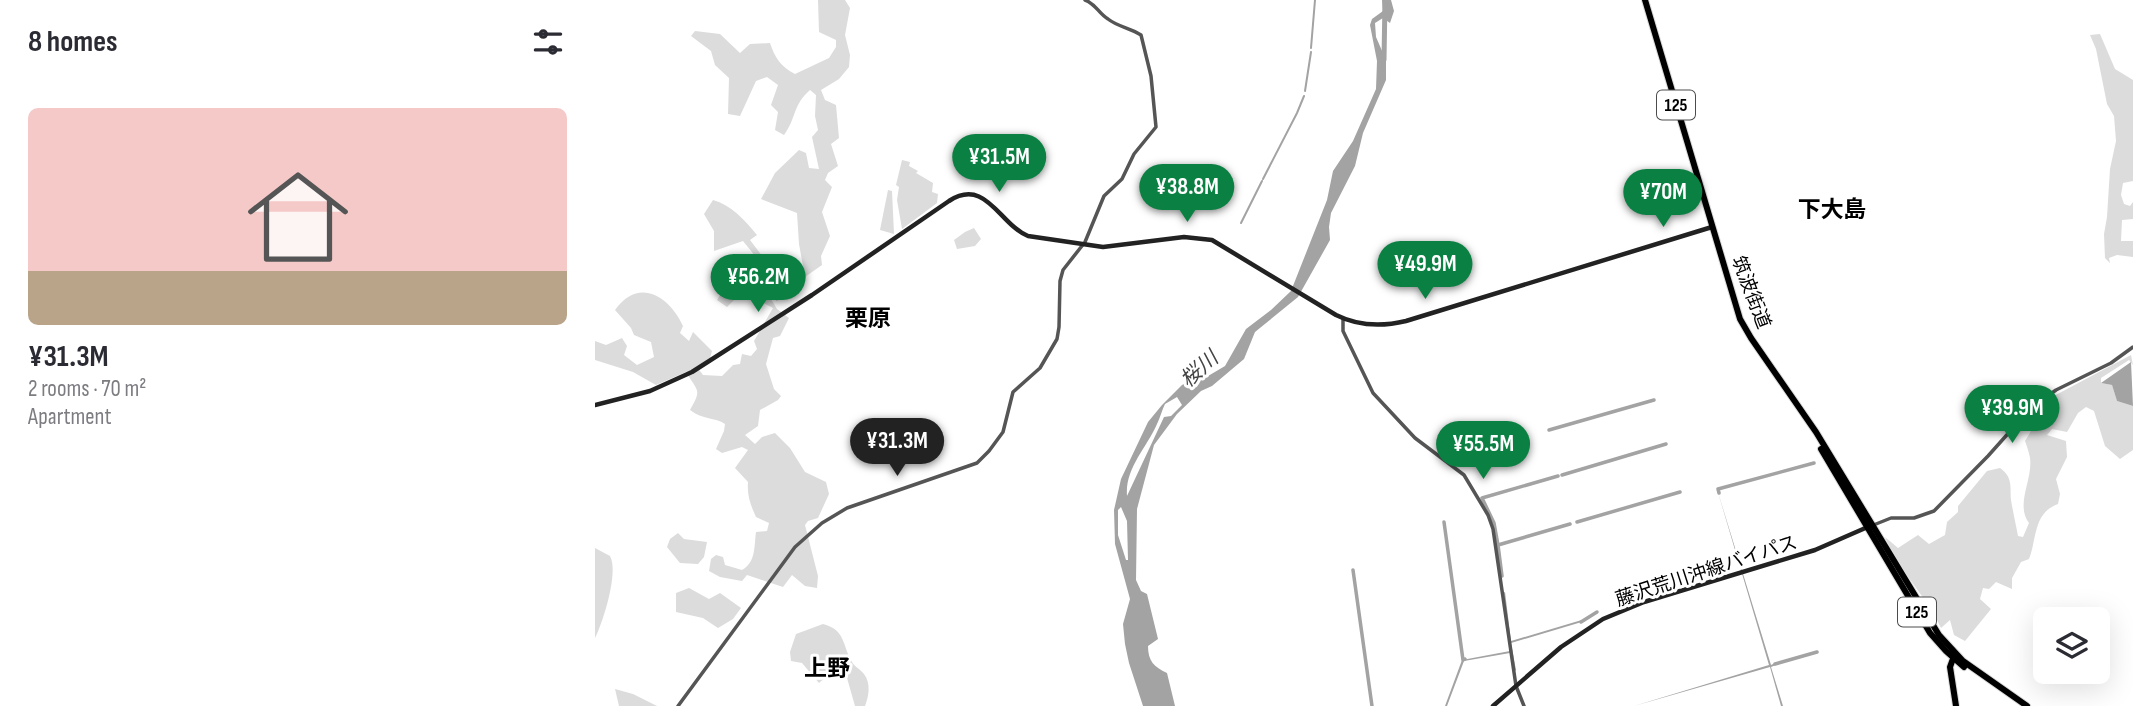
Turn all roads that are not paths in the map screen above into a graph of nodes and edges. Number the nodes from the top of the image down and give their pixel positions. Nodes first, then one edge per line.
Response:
1 (1085, 0) edge
2 (1645, 0) edge
3 (1712, 227) junction
4 (1083, 245) junction
5 (1343, 319) junction
6 (2133, 347) edge
7 (595, 405) edge
8 (1868, 527) junction
9 (1954, 656) junction
10 (1515, 686) junction
11 (678, 706) edge
12 (1493, 706) edge
13 (1524, 706) edge
14 (1956, 706) edge
15 (2021, 706) edge
16 (2027, 706) edge

1 - 4 street
2 - 3 highway, 筑波街道 / 125
3 - 5 main road
3 - 8 highway, 筑波街道 / 125
4 - 5 main road
4 - 7 main road
4 - 11 street
5 - 10 street
6 - 8 street
8 - 9 highway, 筑波街道 / 125
8 - 10 main road, 藤沢荒川沖線バイパス
9 - 14 highway
9 - 15 highway, 125
9 - 16 highway, 125
10 - 12 main road, 藤沢荒川沖線バイパス
10 - 13 street

